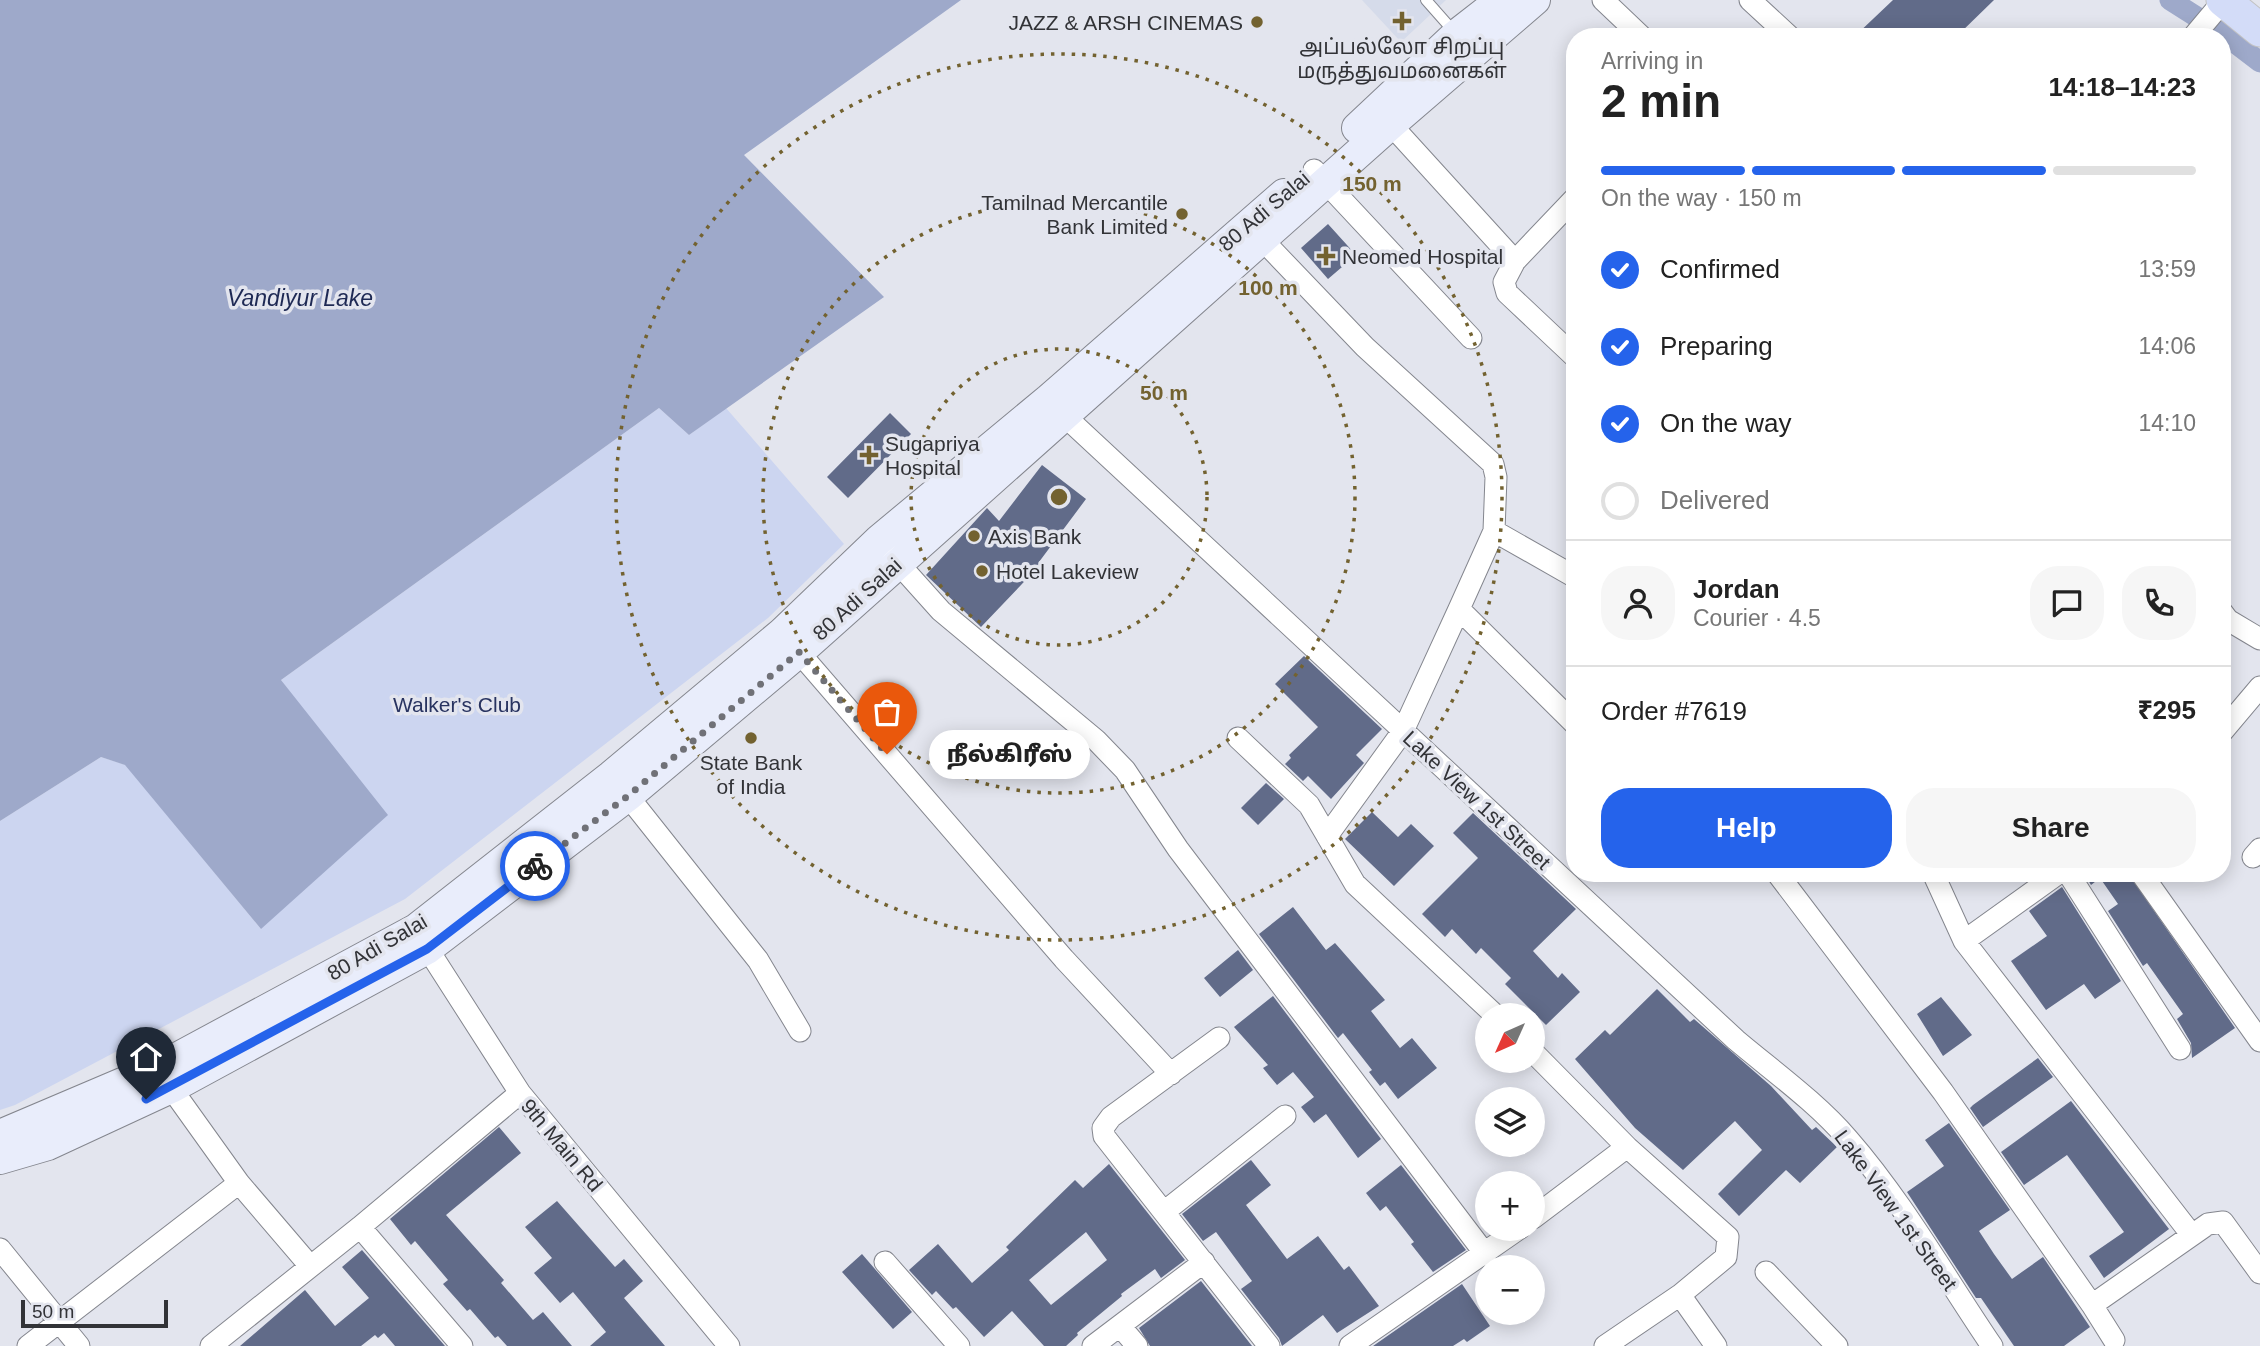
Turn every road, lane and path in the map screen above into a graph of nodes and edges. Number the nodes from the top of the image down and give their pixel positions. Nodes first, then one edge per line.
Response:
1 (1426, 0) edge
2 (1501, 0) edge
3 (1535, 0) edge
4 (1603, 0) edge
5 (1750, 0) edge
6 (2253, 0) edge
7 (2224, 3) edge
8 (2260, 5) edge
9 (2260, 21) edge
10 (1633, 28) edge
11 (1780, 28) edge
12 (2201, 28) edge
13 (2260, 30) edge
14 (1465, 45) junction
15 (1384, 117) junction
16 (1320, 176) junction
17 (1566, 208) edge
18 (1254, 231) junction
19 (1516, 261) junction
20 (1471, 338) dead end
21 (1566, 349) edge
22 (1055, 407) junction
23 (1494, 531) junction
24 (888, 551) junction
25 (1566, 572) edge
26 (1460, 609) junction
27 (2231, 622) edge
28 (2260, 639) edge
29 (790, 642) junction
30 (2260, 687) edge
31 (1566, 715) edge
32 (2231, 721) edge
33 (1403, 732) junction
34 (1238, 738) dead end
35 (620, 785) junction
36 (1327, 836) junction
37 (1784, 882) edge
38 (1938, 882) edge
39 (2046, 882) edge
40 (2074, 882) edge
41 (2147, 882) edge
42 (421, 939) junction
43 (1964, 941) junction
44 (1482, 1003) edge
45 (800, 1031) dead end
46 (1219, 1038) dead end
47 (2260, 1041) edge
48 (2180, 1049) dead end
49 (1545, 1064) edge
50 (1171, 1074) junction
51 (171, 1088) junction
52 (520, 1093) junction
53 (1285, 1116) dead end
54 (0, 1135) edge
55 (1627, 1147) junction
56 (0, 1159) edge
57 (239, 1183) junction
58 (1545, 1209) edge
59 (1164, 1212) junction
60 (360, 1227) junction
61 (2191, 1234) junction
62 (1504, 1241) edge
63 (0, 1250) edge
64 (1486, 1255) joint
65 (885, 1262) dead end
66 (1204, 1262) junction
67 (1475, 1262) edge
68 (310, 1266) junction
69 (1766, 1272) dead end
70 (2260, 1273) edge
71 (1680, 1295) junction
72 (2092, 1305) junction
73 (59, 1320) junction
74 (1120, 1326) junction
75 (2112, 1344) edge
76 (28, 1346) edge
77 (79, 1346) edge
78 (211, 1346) edge
79 (462, 1346) edge
80 (729, 1346) edge
81 (959, 1346) edge
82 (1093, 1346) edge
83 (1137, 1346) edge
84 (1269, 1346) edge
85 (1350, 1346) edge
86 (1605, 1346) edge
87 (1716, 1346) edge
88 (1837, 1346) edge
89 (1992, 1346) edge

1 - 14 lane
2 - 14 main road, 80 Adi Salai
3 - 14 main road, 80 Adi Salai
4 - 10 street
5 - 11 street
6 - 8 main road
7 - 9 main road
7 - 12 street
7 - 13 main road
14 - 15 main road, 80 Adi Salai
15 - 16 main road, 80 Adi Salai
15 - 19 street
16 - 18 main road, 80 Adi Salai
16 - 20 street
17 - 19 street
18 - 22 main road, 80 Adi Salai
18 - 23 street
19 - 21 street
22 - 24 main road, 80 Adi Salai
22 - 33 street, Lake View 1st Street
23 - 25 street
23 - 26 street
24 - 29 main road, 80 Adi Salai
24 - 64 street
26 - 31 street
26 - 33 street
27 - 28 street
29 - 35 main road, 80 Adi Salai
29 - 50 street
30 - 32 street
33 - 36 street
33 - 89 street, Lake View 1st Street
34 - 36 street
35 - 42 main road, 80 Adi Salai
35 - 45 street
36 - 44 street
37 - 72 street
38 - 43 street
39 - 43 street
40 - 48 street
41 - 47 street
42 - 51 main road, 80 Adi Salai
42 - 52 street, 9th Main Rd
42 - 54 main road, 80 Adi Salai
43 - 61 street
46 - 50 street
49 - 55 street
50 - 59 street
51 - 56 main road, 80 Adi Salai
51 - 57 street
52 - 60 street
52 - 80 street, 9th Main Rd
53 - 59 street
55 - 58 street
55 - 71 street
57 - 68 street
57 - 73 street
59 - 66 street
60 - 68 street
60 - 79 street
61 - 70 street
61 - 72 street
62 - 64 street
63 - 73 street
65 - 81 street
66 - 74 street
66 - 84 street
67 - 85 street
68 - 78 street
69 - 88 street
71 - 86 street
71 - 87 street
72 - 75 street
73 - 76 street
73 - 77 street
74 - 82 street
74 - 83 street

